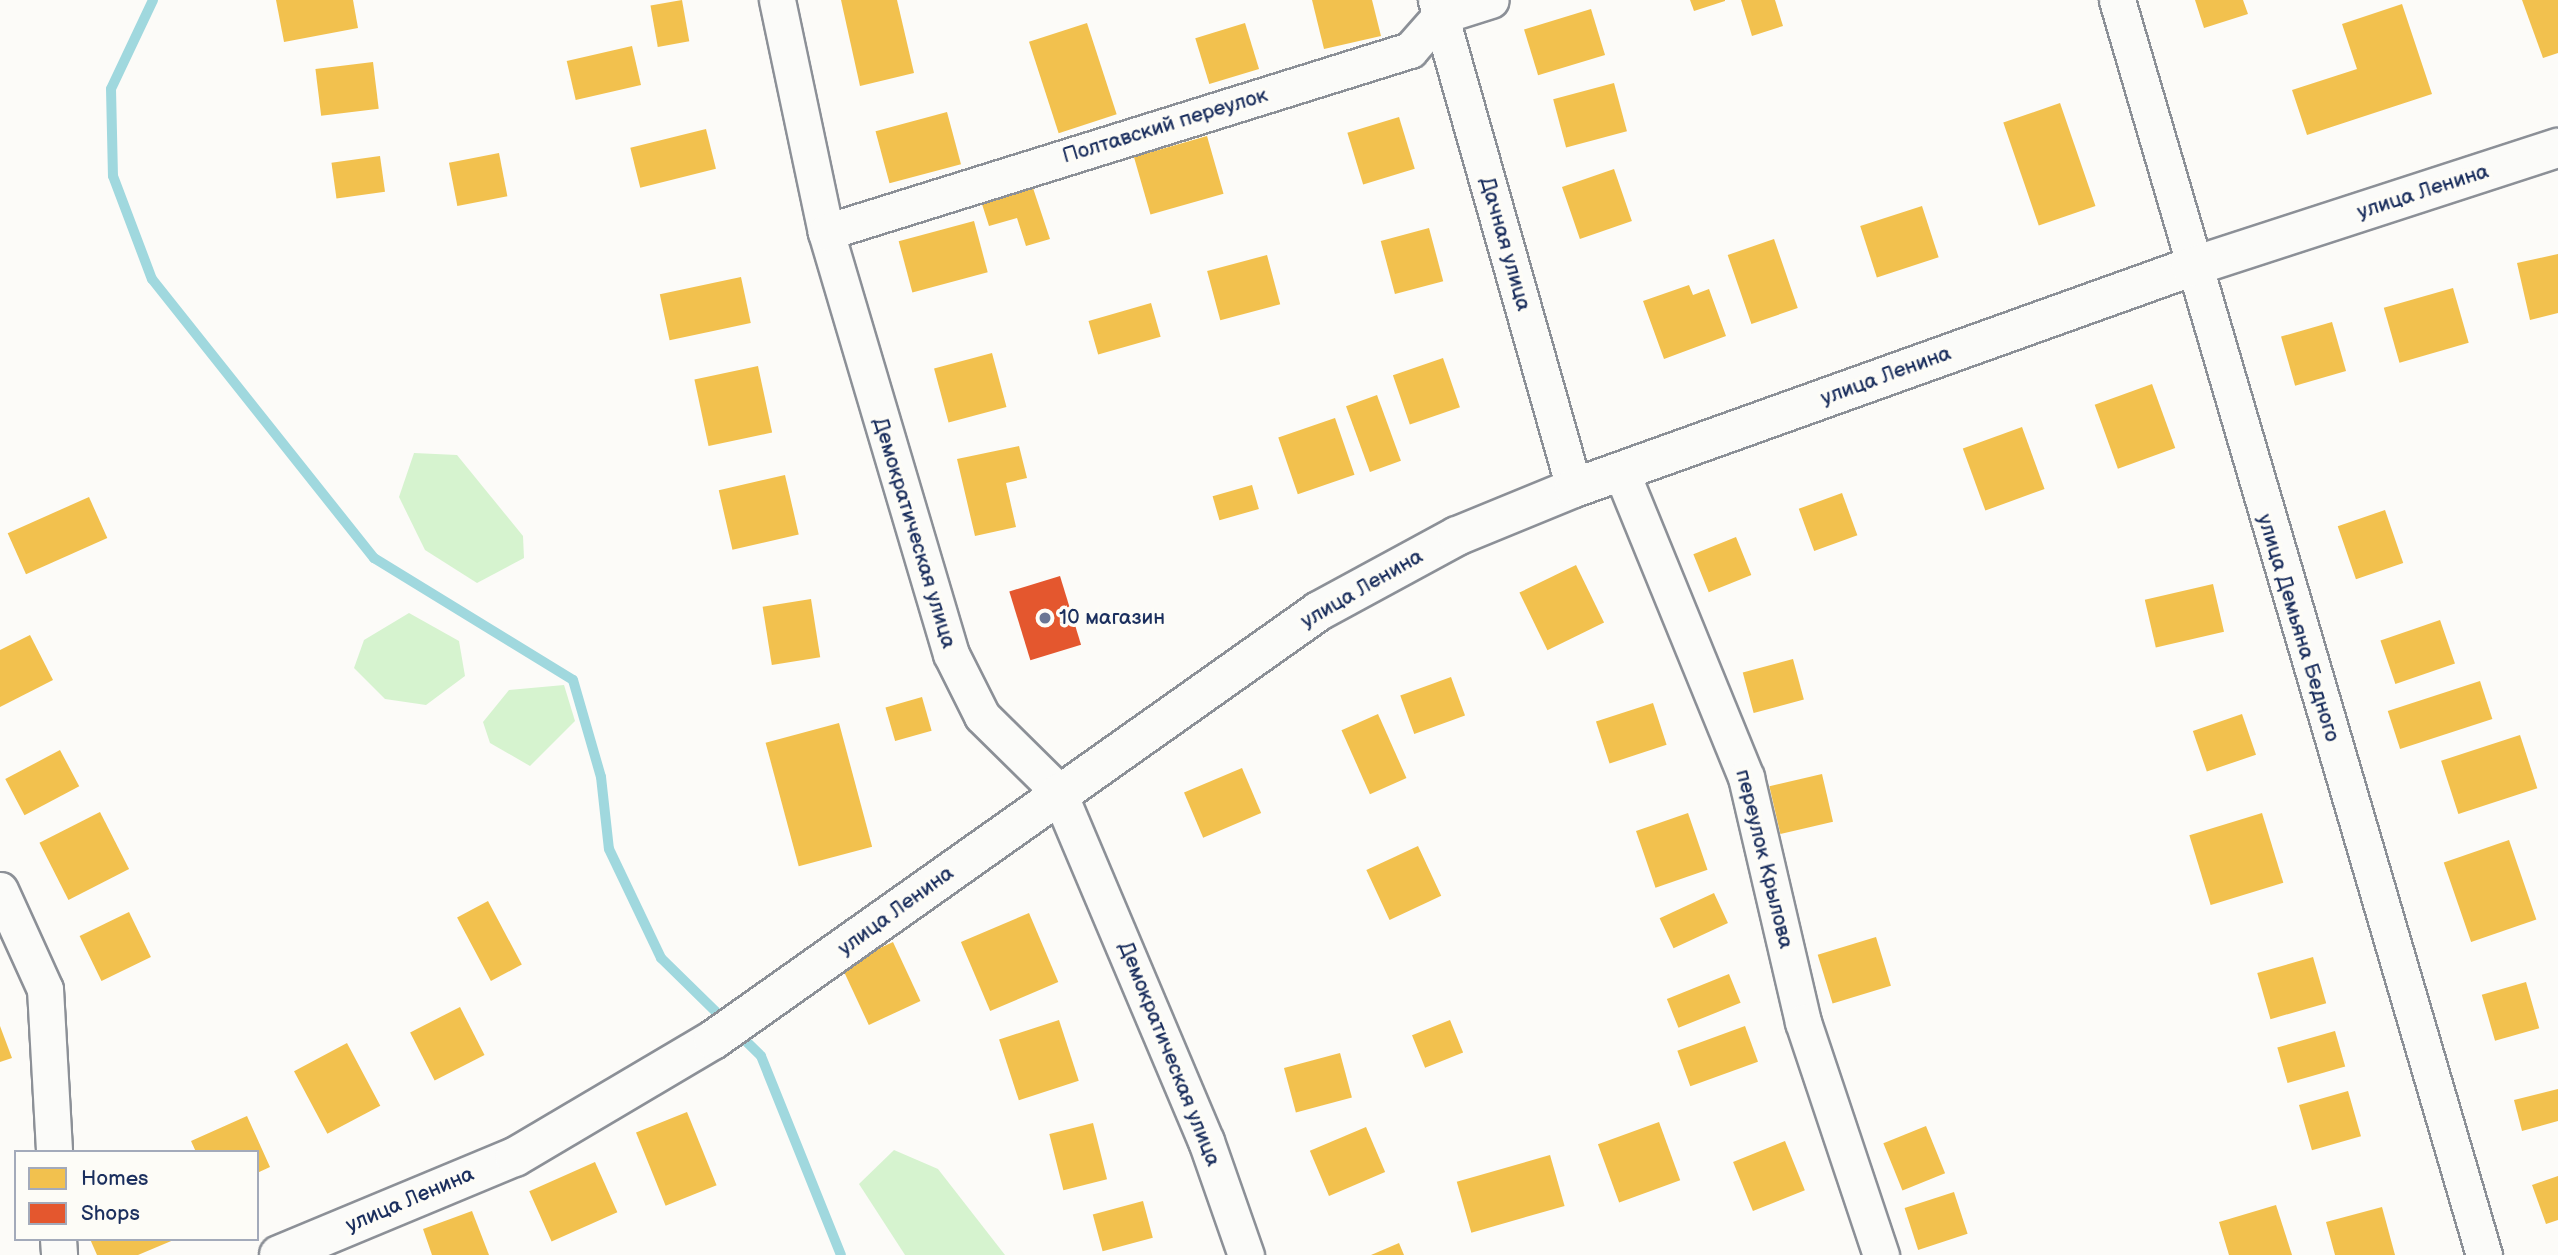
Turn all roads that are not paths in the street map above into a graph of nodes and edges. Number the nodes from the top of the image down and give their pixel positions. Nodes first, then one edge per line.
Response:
1 (777, 0) edge
2 (1491, 0) edge
3 (2117, 0) edge
4 (1438, 8) edge
5 (2558, 148) edge
6 (825, 232) junction
7 (2191, 267) junction
8 (1621, 471) junction
9 (1574, 488) junction
10 (1058, 791) junction
11 (0, 890) edge
12 (54, 1150) edge
13 (279, 1255) edge
14 (1246, 1255) edge
15 (1881, 1255) edge
16 (2484, 1255) edge

1 - 6 street, Демократическая улица
2 - 4 street
3 - 7 street, улица Демьяна Бедного
4 - 6 street, Полтавский переулок
4 - 9 street, Дачная улица
5 - 7 street, улица Ленина
6 - 10 street, Демократическая улица
7 - 8 street, улица Ленина
7 - 16 street, улица Демьяна Бедного
8 - 9 street, улица Ленина
8 - 15 street, переулок Крылова
9 - 10 street, улица Ленина
10 - 13 street, улица Ленина
10 - 14 street, Демократическая улица
11 - 12 street

